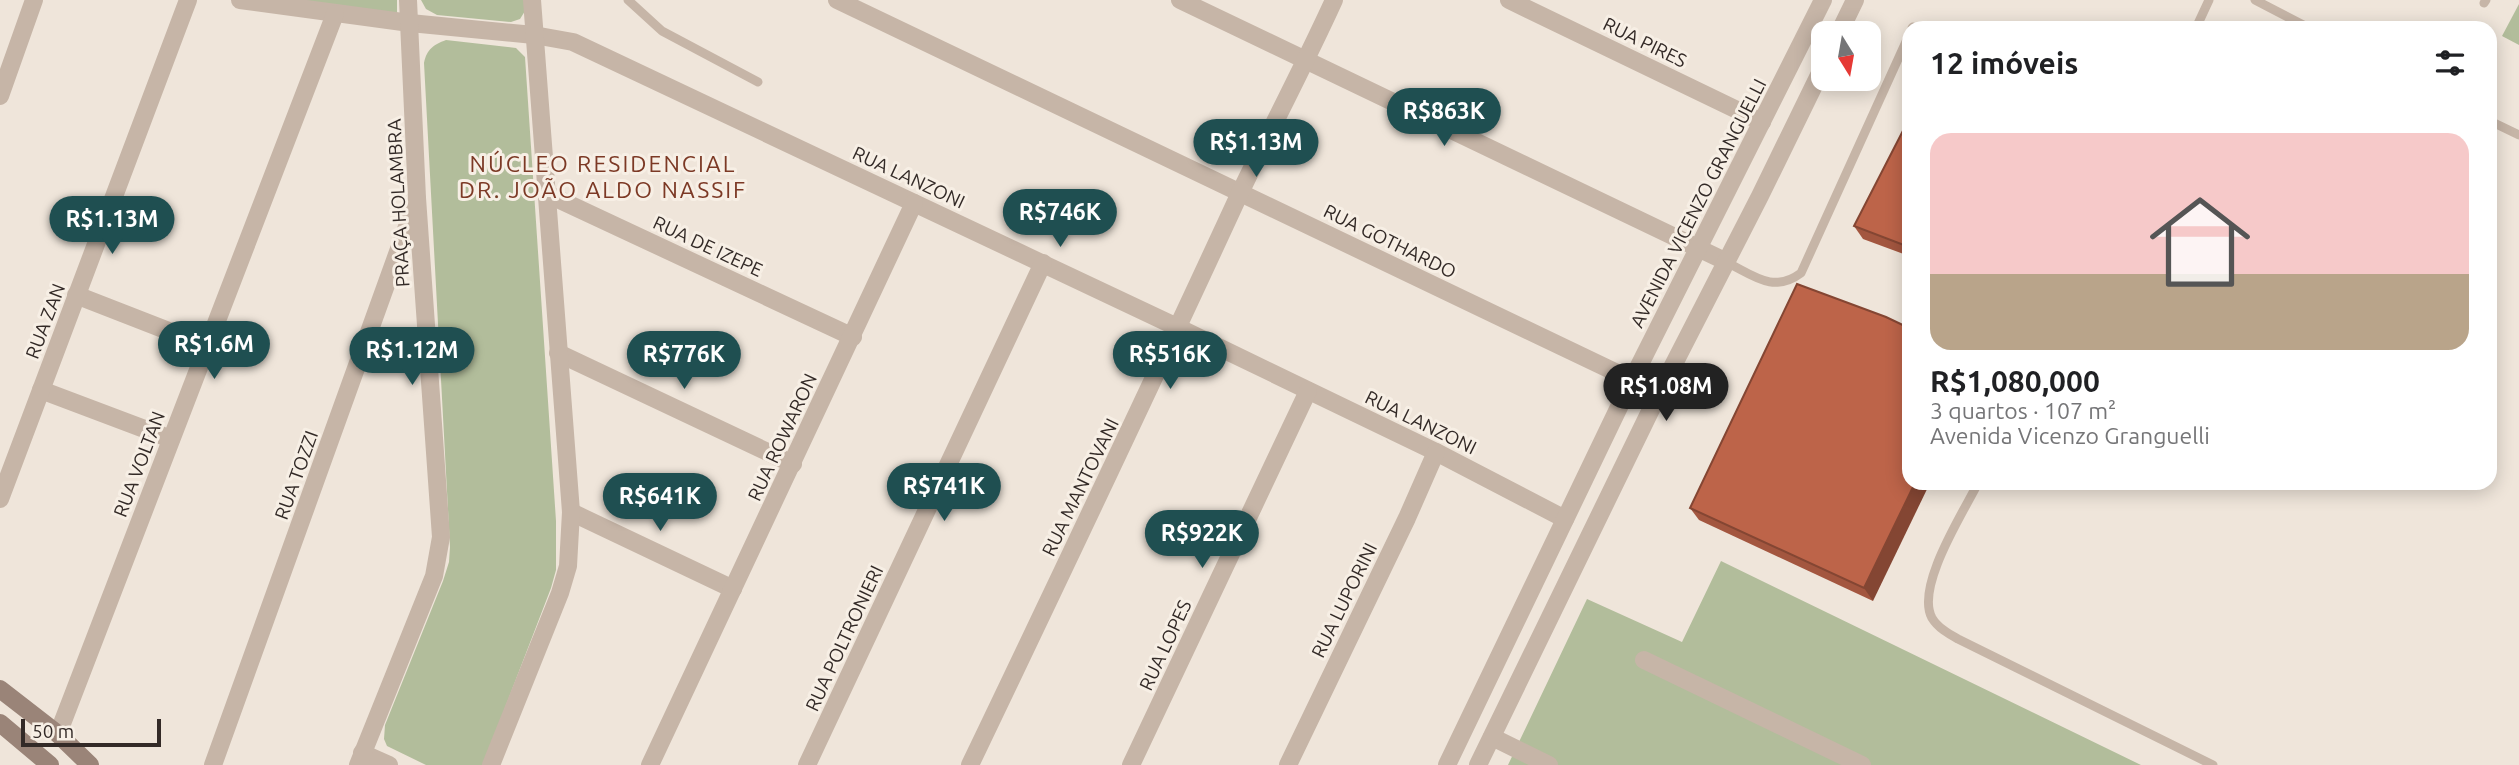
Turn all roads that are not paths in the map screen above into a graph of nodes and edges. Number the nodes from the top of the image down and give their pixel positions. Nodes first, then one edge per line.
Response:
1 (34, 0) edge
2 (187, 0) edge
3 (240, 0) edge
4 (408, 0) edge
5 (532, 0) edge
6 (628, 0) edge
7 (837, 0) edge
8 (1180, 0) edge
9 (1334, 0) edge
10 (1509, 0) edge
11 (1823, 0) edge
12 (1855, 0) edge
13 (2209, 0) edge
14 (2255, 0) edge
15 (335, 14) junction
16 (1845, 21) edge
17 (2199, 21) edge
18 (2296, 21) edge
19 (410, 23) junction
20 (534, 35) junction
21 (1902, 52) edge
22 (1306, 61) junction
23 (758, 82) dead end
24 (1811, 91) edge
25 (0, 96) edge
26 (1762, 122) junction
27 (2497, 124) edge
28 (2519, 135) edge
29 (545, 193) junction
30 (1240, 193) junction
31 (417, 198) junction
32 (914, 203) junction
33 (1699, 248) junction
34 (1725, 261) junction
35 (1043, 263) junction
36 (76, 295) junction
37 (1179, 328) junction
38 (853, 337) junction
39 (207, 346) junction
40 (558, 354) junction
41 (1632, 380) junction
42 (41, 390) junction
43 (1308, 391) junction
44 (1659, 393) junction
45 (171, 439) junction
46 (1436, 452) junction
47 (793, 464) junction
48 (1975, 490) edge
49 (0, 499) edge
50 (570, 512) junction
51 (1565, 519) junction
52 (733, 589) junction
53 (1644, 660) dead end
54 (0, 689) edge
55 (0, 723) edge
56 (58, 734) junction
57 (1492, 737) junction
58 (360, 759) edge
59 (50, 765) edge
60 (90, 765) edge
61 (213, 765) edge
62 (389, 765) edge
63 (491, 765) edge
64 (650, 765) edge
65 (807, 765) edge
66 (970, 765) edge
67 (1131, 765) edge
68 (1288, 765) edge
69 (1447, 765) edge
70 (1478, 765) edge
71 (1549, 765) edge
72 (1862, 765) edge
73 (2213, 765) edge

1 - 25 street
2 - 36 street, RUA ZAN
3 - 15 street, RUA LANZONI
4 - 19 street, PRAÇA HOLAMBRA
5 - 20 street
6 - 23 lane
7 - 30 street, RUA GOTHARDO
8 - 22 street
9 - 22 street, RUA MANTOVANI
10 - 26 street, RUA PIRES
11 - 26 street, AVENIDA VICENZO GRANGUELLI
12 - 16 street
13 - 17 lane
14 - 18 lane
15 - 19 street, RUA LANZONI
15 - 39 street, RUA VOLTAN
19 - 20 street, RUA LANZONI
19 - 31 street, PRAÇA HOLAMBRA
20 - 29 street
20 - 32 street, RUA LANZONI
21 - 34 lane
22 - 30 street, RUA MANTOVANI
22 - 33 street
24 - 34 street
26 - 33 street, AVENIDA VICENZO GRANGUELLI
27 - 28 lane
29 - 38 street, RUA DE IZEPE
29 - 40 street
30 - 37 street, RUA MANTOVANI
30 - 41 street, RUA GOTHARDO
31 - 58 street, PRAÇA HOLAMBRA
31 - 61 street, RUA TOZZI
32 - 35 street, RUA LANZONI
32 - 38 street, RUA ROWARON
33 - 34 street
33 - 41 street, AVENIDA VICENZO GRANGUELLI
34 - 44 street
35 - 37 street, RUA LANZONI
35 - 65 street, RUA POLTRONIERI
36 - 39 street
36 - 42 street, RUA ZAN
37 - 43 street, RUA LANZONI
37 - 66 street, RUA MANTOVANI
38 - 47 street, RUA ROWARON
39 - 45 street, RUA VOLTAN
40 - 47 street
40 - 50 street
41 - 44 street, RUA GOTHARDO
41 - 51 street, AVENIDA VICENZO GRANGUELLI
42 - 45 street
42 - 49 street, RUA ZAN
43 - 46 street, RUA LANZONI
43 - 67 street, RUA LOPES
44 - 57 street
45 - 56 street, RUA VOLTAN
46 - 51 street, RUA LANZONI
46 - 68 street, RUA LUPORINI
47 - 52 street, RUA ROWARON
48 - 73 lane
50 - 52 street
50 - 63 street
51 - 69 street, AVENIDA VICENZO GRANGUELLI
52 - 64 street, RUA ROWARON
53 - 72 street
54 - 56 main road
55 - 59 main road
56 - 60 main road
57 - 70 street
57 - 71 street
58 - 62 street

